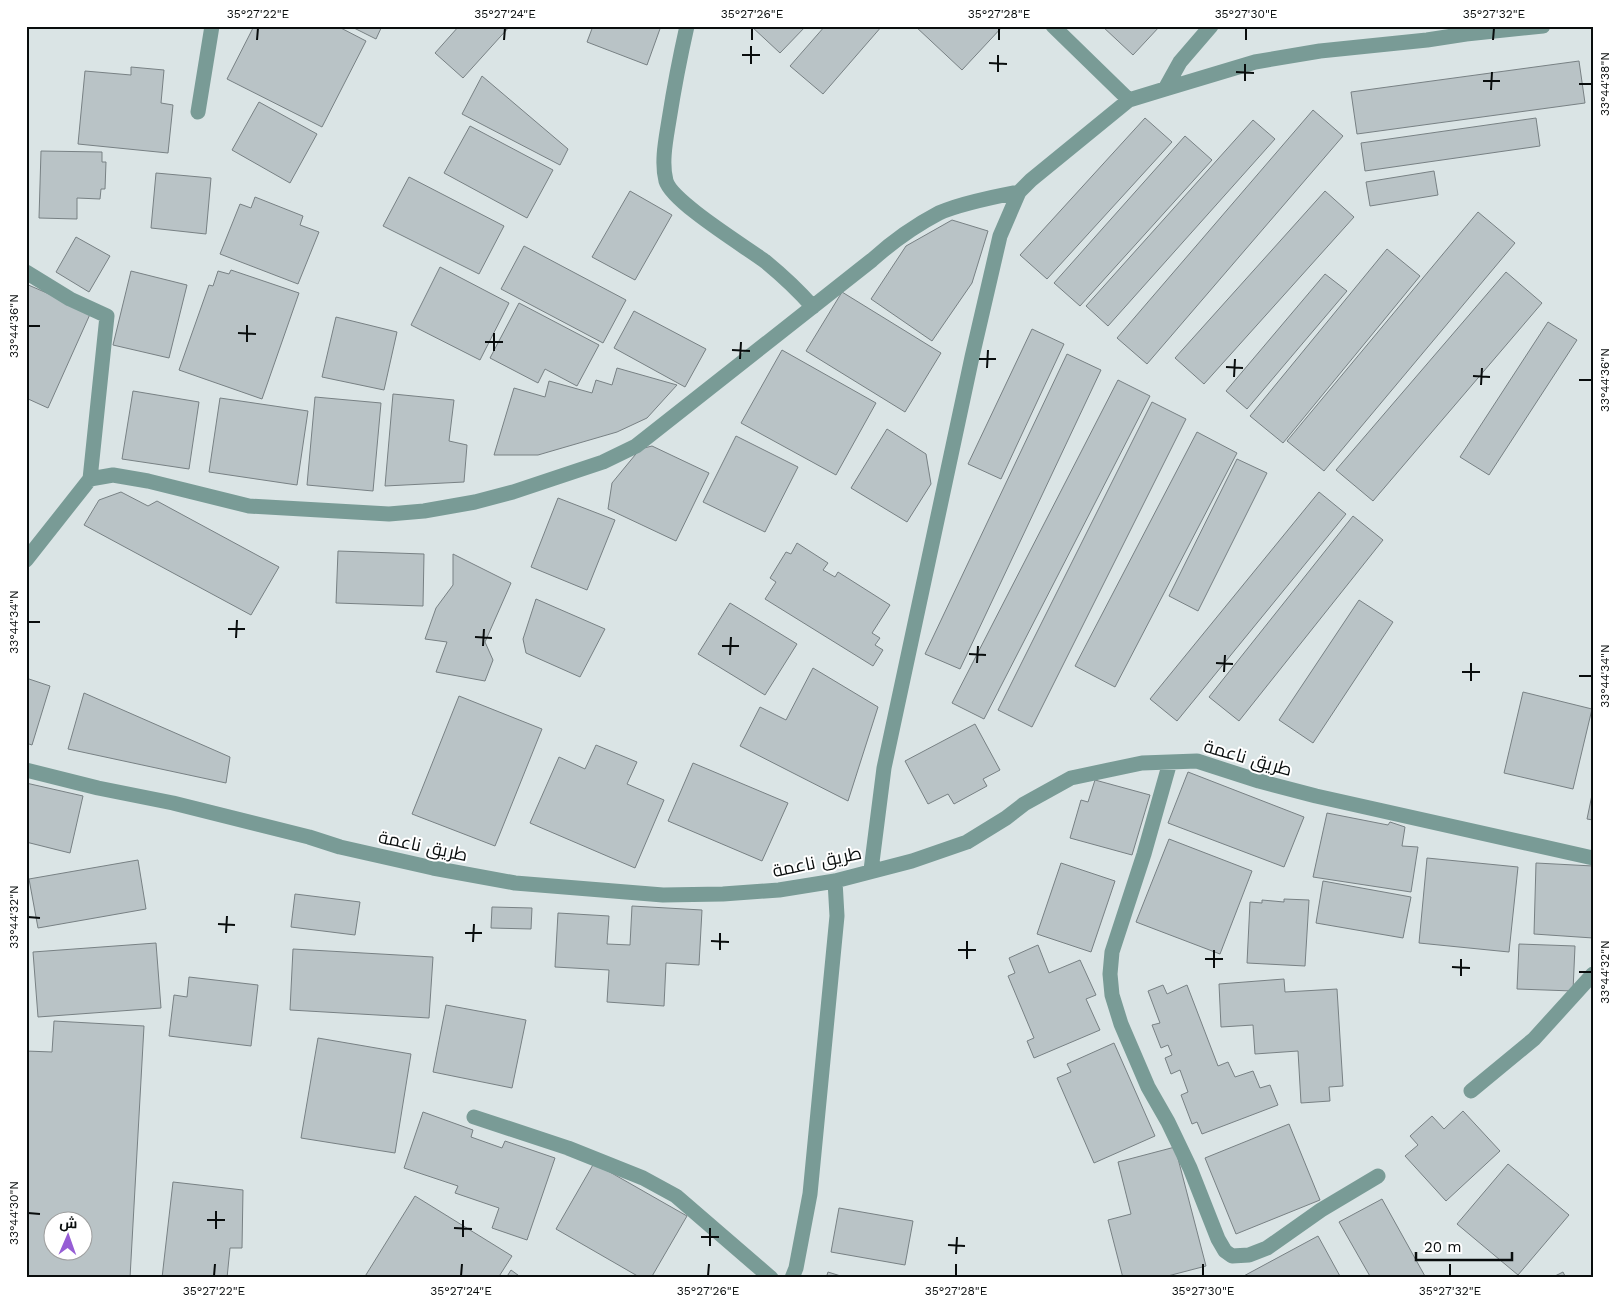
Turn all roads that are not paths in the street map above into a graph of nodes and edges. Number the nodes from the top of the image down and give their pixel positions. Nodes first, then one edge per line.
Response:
1 (212, 26) edge
2 (687, 26) edge
3 (1053, 26) edge
4 (1211, 26) edge
5 (1544, 26) edge
6 (1165, 89) junction
7 (1129, 100) junction
8 (198, 112) dead end
9 (1018, 192) junction
10 (26, 272) edge
11 (812, 307) junction
12 (90, 479) junction
13 (26, 560) edge
14 (1170, 762) junction
15 (26, 770) edge
16 (1593, 858) edge
17 (871, 870) junction
18 (835, 881) junction
19 (1593, 974) edge
20 (1471, 1091) dead end
21 (474, 1117) dead end
22 (1378, 1176) dead end
23 (771, 1278) edge
24 (792, 1278) edge

1 - 8 street
2 - 11 street
3 - 7 street
4 - 6 street
5 - 6 street
6 - 7 street
7 - 9 street
9 - 11 street
9 - 17 street
10 - 12 street
11 - 12 street
12 - 13 street
14 - 16 street, طريق ناعمة
14 - 17 street, طريق ناعمة
14 - 22 street
15 - 18 street, طريق ناعمة
17 - 18 street, طريق ناعمة
18 - 24 street
19 - 20 street
21 - 23 street

